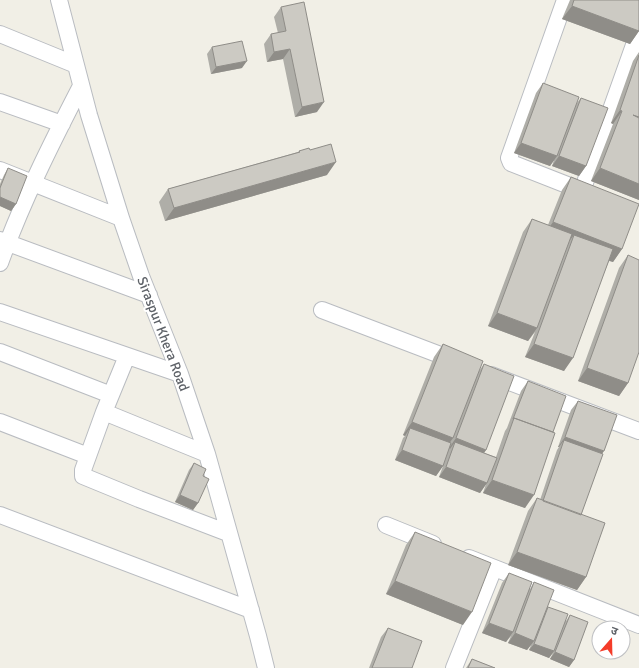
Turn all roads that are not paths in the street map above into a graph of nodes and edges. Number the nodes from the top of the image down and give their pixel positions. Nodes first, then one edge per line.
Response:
1 (59, 0) edge
2 (565, 0) edge
3 (639, 31) edge
4 (0, 34) edge
5 (76, 65) junction
6 (81, 86) junction
7 (0, 102) edge
8 (62, 124) junction
9 (0, 170) edge
10 (34, 182) junction
11 (121, 218) junction
12 (4, 241) edge
13 (0, 263) edge
14 (149, 296) junction
15 (322, 310) dead end
16 (0, 312) edge
17 (0, 352) edge
18 (127, 356) junction
19 (180, 374) junction
20 (111, 395) junction
21 (104, 412) junction
22 (0, 422) edge
23 (639, 431) edge
24 (207, 454) junction
25 (88, 456) junction
26 (0, 515) edge
27 (386, 525) dead end
28 (228, 533) junction
29 (494, 568) junction
30 (251, 610) junction
31 (639, 625) edge
32 (268, 667) edge
33 (454, 668) edge

1 - 5 street, Siraspur Khera Road
2 - 3 street
4 - 5 street
5 - 6 street, Siraspur Khera Road
6 - 8 street
6 - 11 street, Siraspur Khera Road
7 - 8 street
8 - 10 street
9 - 10 street
10 - 11 street
10 - 12 street
11 - 14 street, Siraspur Khera Road
12 - 13 street
12 - 14 street
14 - 19 street, Siraspur Khera Road
15 - 23 street
16 - 18 street
17 - 20 street
18 - 19 street
18 - 20 street
19 - 24 street, Siraspur Khera Road
20 - 21 street
21 - 24 street
21 - 25 street
22 - 25 street
24 - 28 street, Siraspur Khera Road
25 - 28 street
26 - 30 street
27 - 29 street
28 - 30 street, Siraspur Khera Road
29 - 31 street
29 - 33 street
30 - 32 street, Siraspur Khera Road

